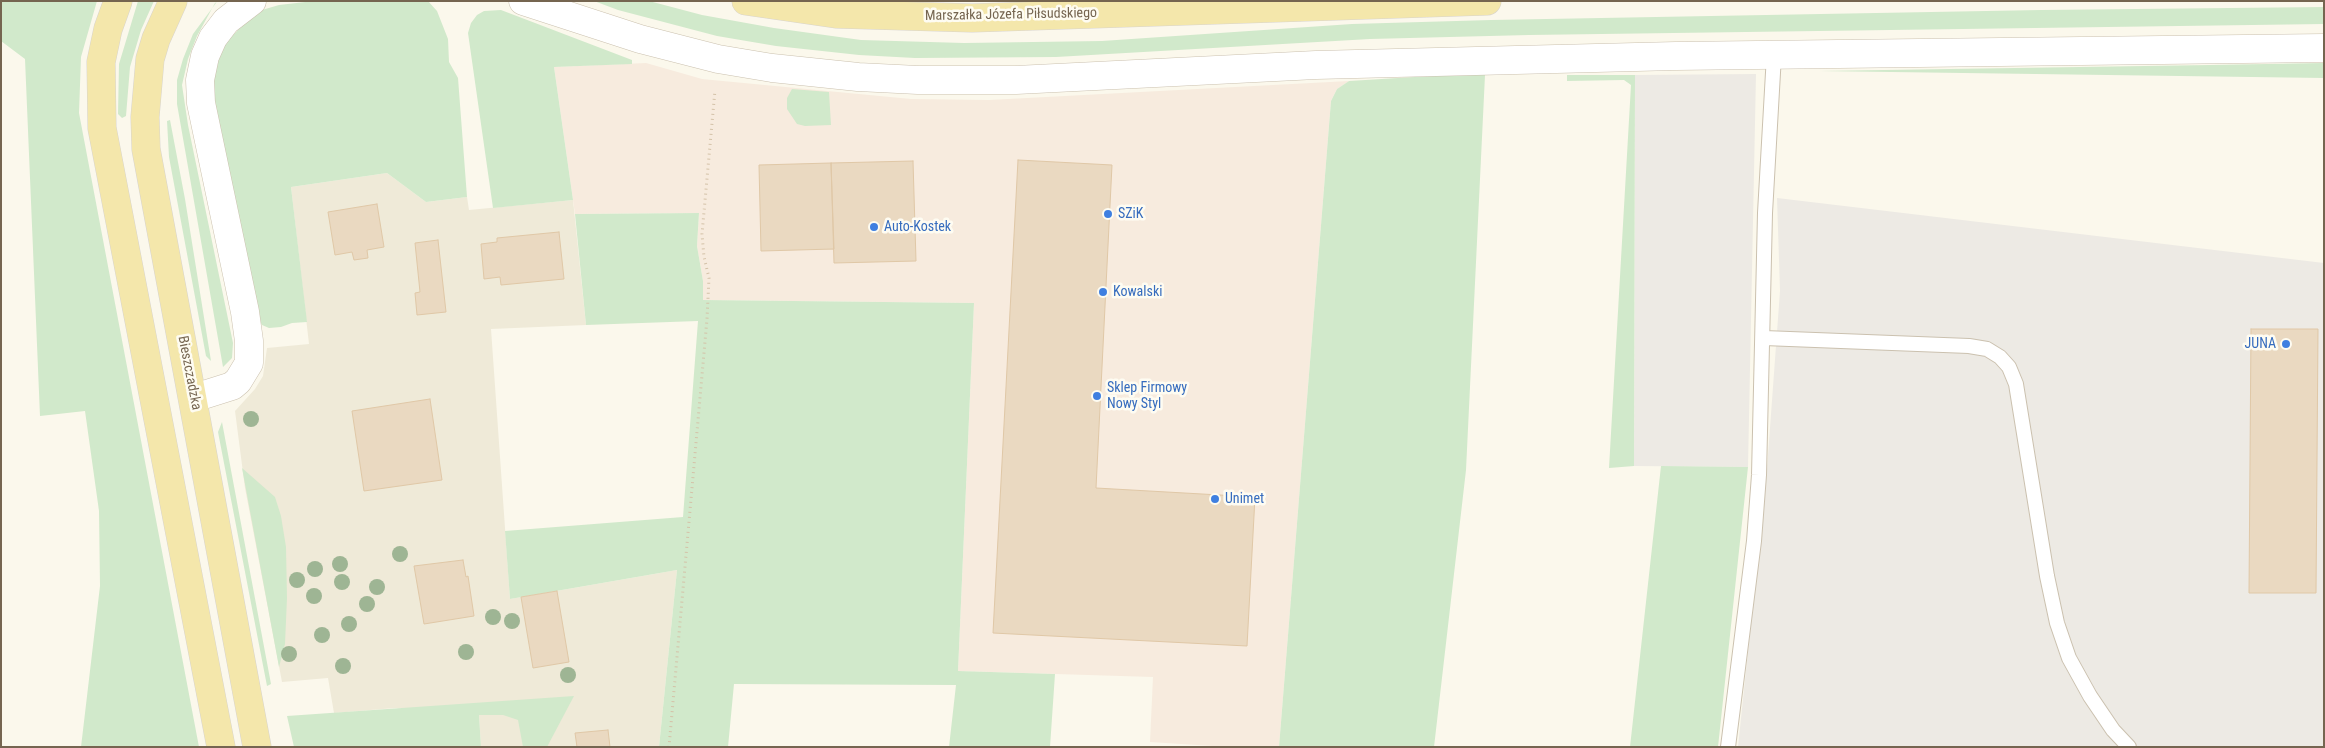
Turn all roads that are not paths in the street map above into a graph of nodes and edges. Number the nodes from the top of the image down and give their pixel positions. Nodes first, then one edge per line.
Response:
1 (118, 1) edge
2 (173, 1) edge
3 (252, 1) edge
4 (523, 1) edge
5 (746, 1) edge
6 (1487, 1) edge
7 (2324, 48) edge
8 (1774, 55) junction
9 (1764, 338) junction
10 (194, 398) junction
11 (221, 747) edge
12 (257, 747) edge
13 (1728, 747) edge
14 (2129, 747) edge

1 - 11 main road
2 - 10 main road, Bieszczadzka
3 - 10 street
4 - 8 street
5 - 6 main road, Marszałka Józefa Piłsudskiego
7 - 8 street
8 - 9 lane
9 - 13 lane
9 - 14 lane
10 - 12 main road, Bieszczadzka

